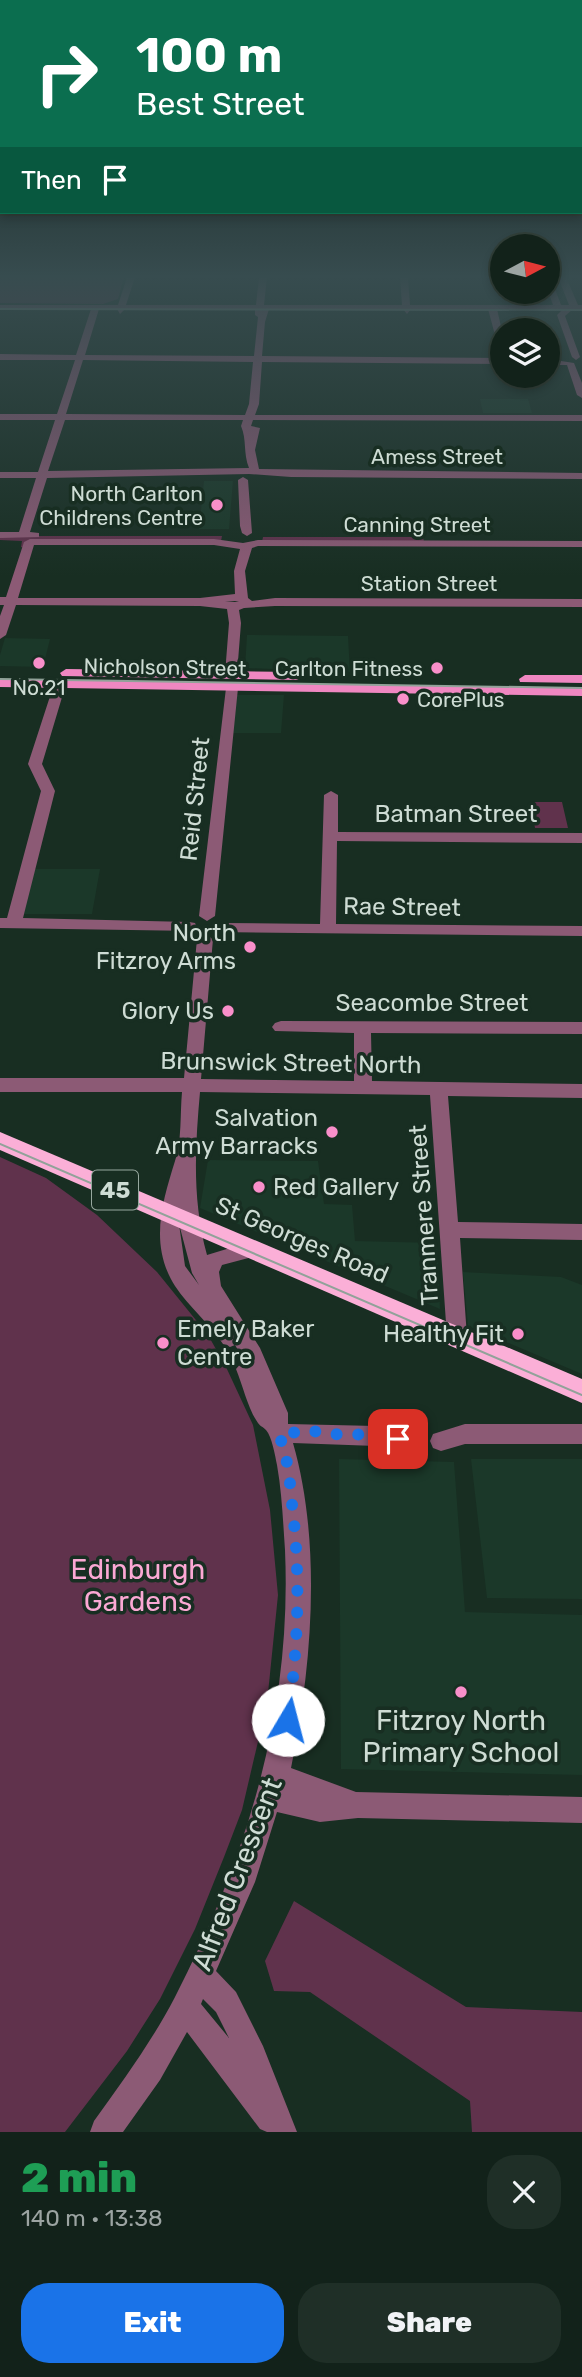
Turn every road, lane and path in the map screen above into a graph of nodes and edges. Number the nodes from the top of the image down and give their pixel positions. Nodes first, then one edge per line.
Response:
1 (78, 376) edge
2 (257, 376) edge
3 (577, 376) edge
4 (582, 395) edge
5 (0, 419) edge
6 (64, 419) junction
7 (253, 420) junction
8 (582, 421) edge
9 (0, 475) edge
10 (48, 475) junction
11 (249, 475) junction
12 (582, 476) edge
13 (0, 535) edge
14 (582, 537) edge
15 (242, 539) junction
16 (0, 542) edge
17 (25, 542) junction
18 (582, 544) edge
19 (3, 602) edge
20 (237, 602) junction
21 (582, 603) edge
22 (0, 635) edge
23 (0, 672) edge
24 (582, 679) edge
25 (232, 681) junction
26 (0, 683) edge
27 (411, 683) junction
28 (60, 684) junction
29 (582, 692) edge
30 (331, 795) dead end
31 (330, 836) junction
32 (582, 838) edge
33 (207, 916) junction
34 (7, 923) edge
35 (189, 927) junction
36 (222, 928) junction
37 (328, 929) junction
38 (582, 932) edge
39 (205, 939) junction
40 (282, 1027) dead end
41 (362, 1027) junction
42 (582, 1028) edge
43 (0, 1085) edge
44 (192, 1085) junction
45 (363, 1089) junction
46 (439, 1090) junction
47 (582, 1091) edge
48 (0, 1141) edge
49 (179, 1217) junction
50 (450, 1230) junction
51 (582, 1232) edge
52 (253, 1249) junction
53 (214, 1293) junction
54 (457, 1337) junction
55 (582, 1391) edge
56 (278, 1431) junction
57 (582, 1434) edge
58 (404, 1441) dead end
59 (441, 1441) dead end
60 (273, 1786) junction
61 (358, 1805) junction
62 (582, 1810) edge
63 (199, 1975) junction
64 (185, 2007) junction
65 (282, 2130) edge
66 (105, 2132) edge

1 - 6 street
2 - 7 street
3 - 4 street
5 - 6 street
6 - 7 street
6 - 10 street
7 - 8 street
7 - 11 street
9 - 10 street, Amess Street
10 - 11 street, Amess Street
10 - 17 street
11 - 12 street, Amess Street
11 - 15 street
13 - 17 street, Canning Street
14 - 15 street, Canning Street
15 - 17 street, Canning Street
15 - 18 street, Canning Street
15 - 20 street
16 - 17 street, Canning Street
17 - 19 street
19 - 20 street, Station Street
19 - 22 street
20 - 21 street, Station Street
20 - 25 street, Reid Street
23 - 25 main road, Nicholson Street
24 - 27 main road, Nicholson Street
25 - 27 main road, Nicholson Street
25 - 28 main road, Nicholson Street
25 - 33 street, Reid Street
26 - 28 main road, Nicholson Street
27 - 29 main road, Nicholson Street
28 - 34 street
30 - 31 street
31 - 32 street, Batman Street
31 - 37 street
33 - 35 street
33 - 36 street
34 - 35 street
35 - 39 street
36 - 37 street, Rae Street
36 - 39 street
37 - 38 street, Rae Street
39 - 44 street
40 - 41 street, Seacombe Street
41 - 42 street, Seacombe Street
41 - 45 street
43 - 44 street, Brunswick Street North
44 - 45 street, Brunswick Street North
44 - 49 street
45 - 46 street, Brunswick Street North
46 - 47 street, Brunswick Street North
46 - 50 street, Tranmere Street
48 - 49 highway, St Georges Road / 45
49 - 52 highway, St Georges Road / 45
49 - 53 street, Alfred Crescent
49 - 56 street, Alfred Crescent
50 - 51 street
50 - 54 street, Tranmere Street
52 - 53 street
52 - 54 highway, St Georges Road / 45
53 - 56 street, Alfred Crescent
54 - 55 highway, St Georges Road / 45
56 - 58 street
56 - 60 street, Alfred Crescent
57 - 59 street
60 - 61 street
60 - 61 street
60 - 63 street, Alfred Crescent
61 - 62 street
63 - 64 street, Alfred Crescent
63 - 65 street
64 - 65 street
64 - 66 street, Alfred Crescent

